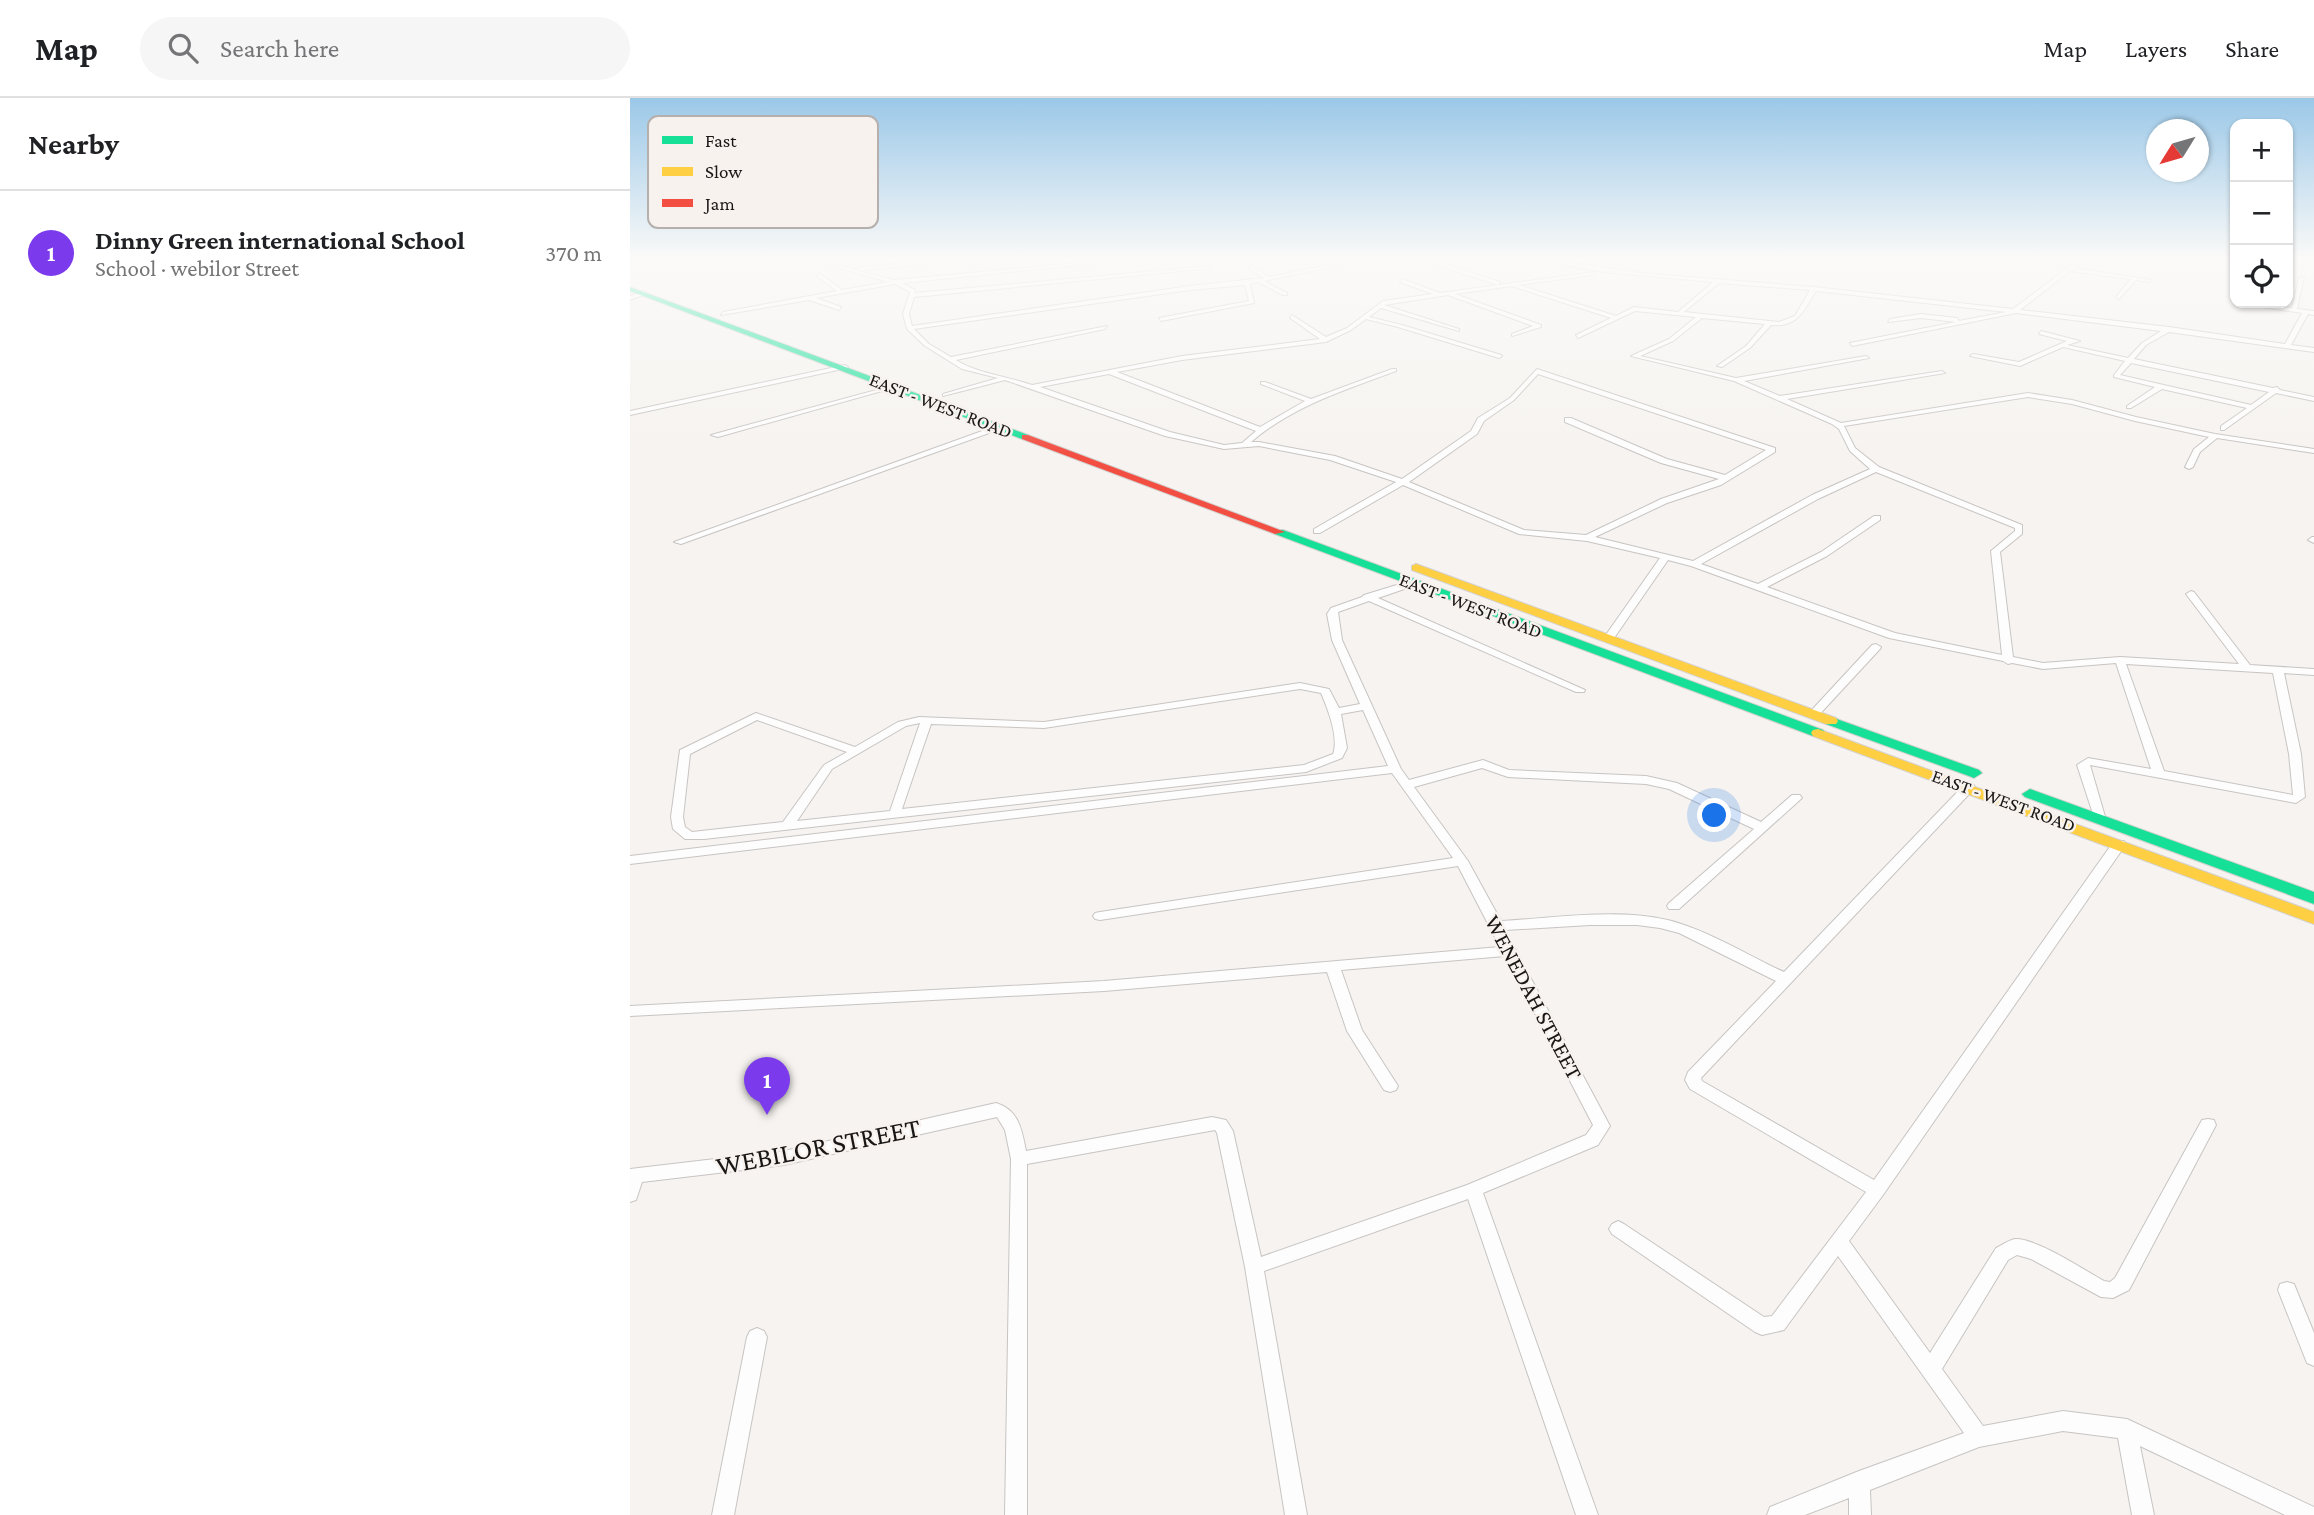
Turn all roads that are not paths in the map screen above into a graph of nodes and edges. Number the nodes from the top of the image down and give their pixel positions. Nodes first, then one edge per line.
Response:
1 (720, 323) edge
2 (748, 323) edge
3 (908, 323) edge
4 (943, 323) edge
5 (1301, 323) edge
6 (1357, 323) edge
7 (1392, 323) edge
8 (1435, 323) edge
9 (1528, 323) edge
10 (1602, 323) edge
11 (1692, 323) edge
12 (1760, 323) edge
13 (1785, 323) edge
14 (1961, 323) edge
15 (2119, 323) edge
16 (2300, 323) edge
17 (1769, 324) junction
18 (1105, 327) dead end
19 (909, 328) junction
20 (2169, 329) junction
21 (1457, 330) dead end
22 (2041, 332) dead end
23 (1514, 335) dead end
24 (1578, 336) dead end
25 (1325, 340) junction
26 (2075, 340) junction
27 (1852, 344) dead end
28 (2287, 346) junction
29 (2066, 347) dead end
30 (2314, 350) edge
31 (2135, 354) junction
32 (1499, 356) dead end
33 (1973, 356) dead end
34 (1866, 358) dead end
35 (951, 359) junction
36 (1720, 366) dead end
37 (845, 367) junction
38 (1394, 370) dead end
39 (1108, 372) junction
40 (1942, 373) dead end
41 (1006, 378) junction
42 (1736, 380) junction
43 (1263, 383) dead end
44 (893, 387) junction
45 (1030, 387) junction
46 (2035, 387) dead end
47 (2160, 387) junction
48 (945, 395) junction
49 (2028, 395) junction
50 (1782, 398) junction
51 (2314, 399) edge
52 (1310, 401) junction
53 (2252, 407) junction
54 (2129, 408) dead end
55 (630, 412) edge
56 (1568, 420) dead end
57 (1840, 425) junction
58 (999, 428) junction
59 (2224, 428) dead end
60 (1260, 430) junction
61 (715, 435) dead end
62 (2215, 436) junction
63 (1244, 445) junction
64 (2314, 451) edge
65 (2189, 467) dead end
66 (1876, 469) junction
67 (1726, 478) junction
68 (1179, 480) junction
69 (1403, 482) junction
70 (1161, 488) junction
71 (1877, 518) dead end
72 (1317, 531) junction
73 (1587, 538) junction
74 (678, 542) dead end
75 (1665, 558) junction
76 (1694, 564) junction
77 (1413, 583) junction
78 (1760, 587) junction
79 (2191, 594) dead end
80 (1367, 597) junction
81 (1608, 639) junction
82 (1876, 648) dead end
83 (2120, 660) junction
84 (2008, 661) junction
85 (2248, 668) junction
86 (2278, 671) junction
87 (2314, 672) edge
88 (1580, 690) dead end
89 (1367, 706) junction
90 (1335, 712) junction
91 (1813, 715) junction
92 (927, 719) junction
93 (856, 751) junction
94 (1395, 769) junction
95 (2159, 774) junction
96 (1406, 785) junction
97 (1969, 787) junction
98 (1796, 798) dead end
99 (895, 813) junction
100 (2100, 820) junction
101 (788, 825) junction
102 (1763, 828) junction
103 (2119, 844) junction
104 (630, 860) edge
105 (1462, 861) junction
106 (2314, 898) edge
107 (1674, 906) dead end
108 (1100, 916) dead end
109 (2314, 918) edge
110 (1496, 926) junction
111 (1509, 951) junction
112 (1332, 965) junction
113 (1785, 979) junction
114 (630, 1011) edge
115 (1390, 1086) dead end
116 (1004, 1111) joint
117 (2208, 1125) dead end
118 (1019, 1159) junction
119 (633, 1176) edge
120 (1473, 1190) junction
121 (1877, 1191) junction
122 (630, 1195) edge
123 (1618, 1229) dead end
124 (1839, 1242) junction
125 (1254, 1267) junction
126 (2287, 1290) dead end
127 (757, 1336) dead end
128 (2314, 1357) edge
129 (1931, 1370) junction
130 (2127, 1429) junction
131 (1979, 1437) junction
132 (1859, 1482) junction
133 (723, 1515) edge
134 (1016, 1515) edge
135 (1296, 1515) edge
136 (1587, 1515) edge
137 (1778, 1515) edge
138 (1860, 1515) edge
139 (2143, 1515) edge
140 (2308, 1515) edge

1 - 37 main road, EAST - WEST ROAD
2 - 48 main road, EAST - WEST ROAD
3 - 19 street
4 - 19 street
5 - 25 street
6 - 25 street
7 - 32 street
8 - 21 street
9 - 23 street
10 - 24 street
11 - 42 street
12 - 17 street
13 - 17 street
14 - 27 street
15 - 20 street
16 - 28 street
17 - 36 street
18 - 35 street
19 - 35 street
20 - 28 street
20 - 31 street
22 - 26 street
25 - 39 street
26 - 31 street
26 - 33 street
28 - 30 street
29 - 51 street
31 - 47 street
31 - 53 street
34 - 42 street
35 - 41 street
37 - 44 main road, EAST - WEST ROAD
37 - 55 street
38 - 52 street
39 - 45 street
39 - 60 street
40 - 50 street
41 - 45 street
41 - 48 street
42 - 50 street
43 - 52 street
44 - 58 main road, EAST - WEST ROAD
44 - 61 street
45 - 63 street
46 - 49 street
47 - 53 street
47 - 54 street
48 - 68 main road, EAST - WEST ROAD
49 - 57 street
49 - 62 street
50 - 57 street
52 - 60 street
53 - 59 street
56 - 67 street
57 - 66 street
58 - 70 main road, EAST - WEST ROAD
58 - 74 street
60 - 63 street
62 - 64 street
62 - 65 street
63 - 69 street
66 - 76 street
66 - 84 street
67 - 69 street
67 - 73 street
68 - 70 main road
68 - 72 main road, EAST - WEST ROAD
69 - 72 street
69 - 73 street
70 - 77 main road, EAST - WEST ROAD
71 - 78 street
72 - 81 main road, EAST - WEST ROAD
73 - 75 street
75 - 76 street
75 - 81 street
76 - 78 street
77 - 80 street, WENEDAH STREET
77 - 97 main road, EAST - WEST ROAD
78 - 84 street
79 - 85 street
80 - 88 street
80 - 89 street, WENEDAH STREET
81 - 91 main road, EAST - WEST ROAD
82 - 91 street
83 - 84 street
83 - 85 street
83 - 95 street
85 - 86 street
86 - 87 street
86 - 95 street
89 - 90 street
89 - 94 street, WENEDAH STREET
90 - 92 street
90 - 99 street
91 - 100 main road, EAST - WEST ROAD
92 - 93 street
92 - 99 street
93 - 101 street
93 - 101 street
94 - 96 street, WENEDAH STREET
94 - 104 street
95 - 100 street
96 - 102 street
96 - 105 street, WENEDAH STREET
97 - 103 main road, EAST - WEST ROAD
97 - 113 street
98 - 102 street
99 - 101 street
100 - 106 main road, EAST - WEST ROAD
102 - 107 street
103 - 109 main road, EAST - WEST ROAD
103 - 121 street
105 - 108 street
105 - 110 street, WENEDAH STREET
110 - 111 street, WENEDAH STREET
110 - 113 street
111 - 112 street
111 - 120 street, WENEDAH STREET
112 - 114 street
112 - 115 street
113 - 121 street
116 - 118 street
116 - 119 street, WEBILOR STREET
117 - 129 street
118 - 125 street
118 - 134 street
119 - 122 street
120 - 125 street, WENEDAH STREET
120 - 136 street
121 - 124 street
123 - 124 street
124 - 129 street
125 - 135 street
126 - 128 street
127 - 133 street
129 - 131 street
130 - 131 street
130 - 139 street
130 - 140 street
131 - 132 street
132 - 137 street
132 - 138 street

